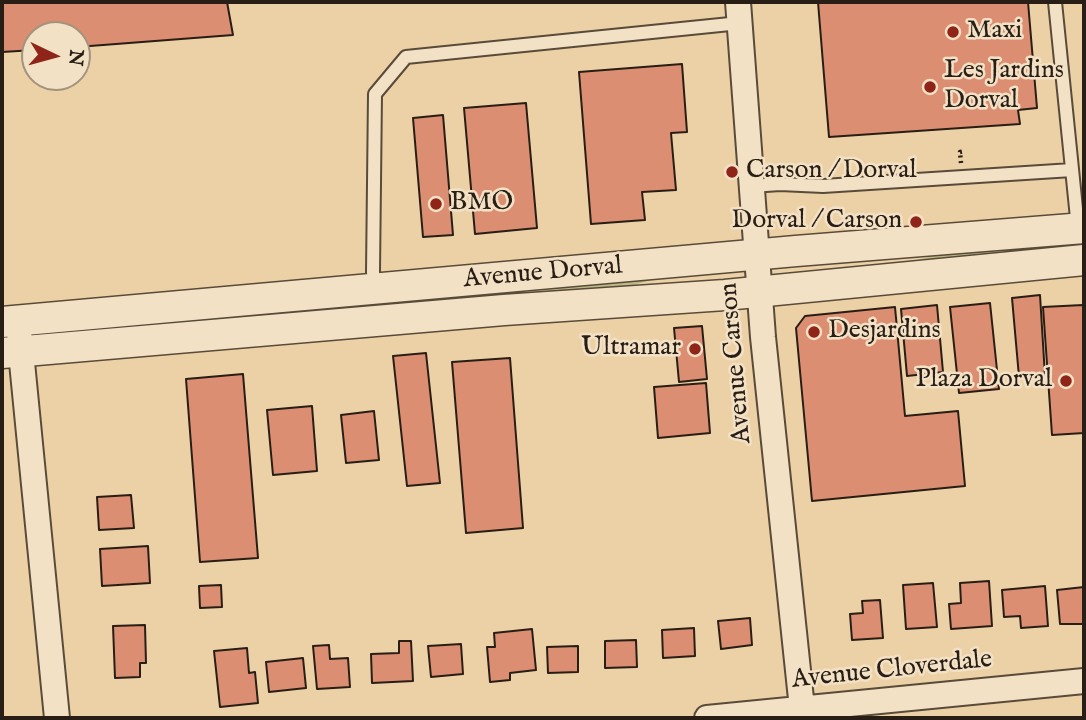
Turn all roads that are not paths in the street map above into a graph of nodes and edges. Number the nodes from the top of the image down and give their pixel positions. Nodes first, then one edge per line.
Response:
1 (1055, 2) edge
2 (739, 12) edge
3 (1072, 170) junction
4 (752, 186) junction
5 (1081, 244) edge
6 (758, 255) junction
7 (375, 290) junction
8 (761, 292) junction
9 (10, 321) edge
10 (11, 353) edge
11 (1084, 681) edge
12 (803, 714) edge
13 (57, 718) edge
14 (706, 718) edge

1 - 3 lane
2 - 4 street, Avenue Carson
2 - 7 lane
3 - 4 lane
3 - 5 lane
4 - 6 street, Avenue Carson
5 - 6 street, Avenue Dorval
5 - 8 street, Avenue Dorval
6 - 7 street, Avenue Dorval
6 - 8 street, Avenue Carson
7 - 9 street, Avenue Dorval
8 - 10 street, Avenue Dorval
8 - 12 street, Avenue Carson
9 - 10 street
10 - 13 street
11 - 12 street, Avenue Cloverdale
12 - 14 street, Avenue Cloverdale

